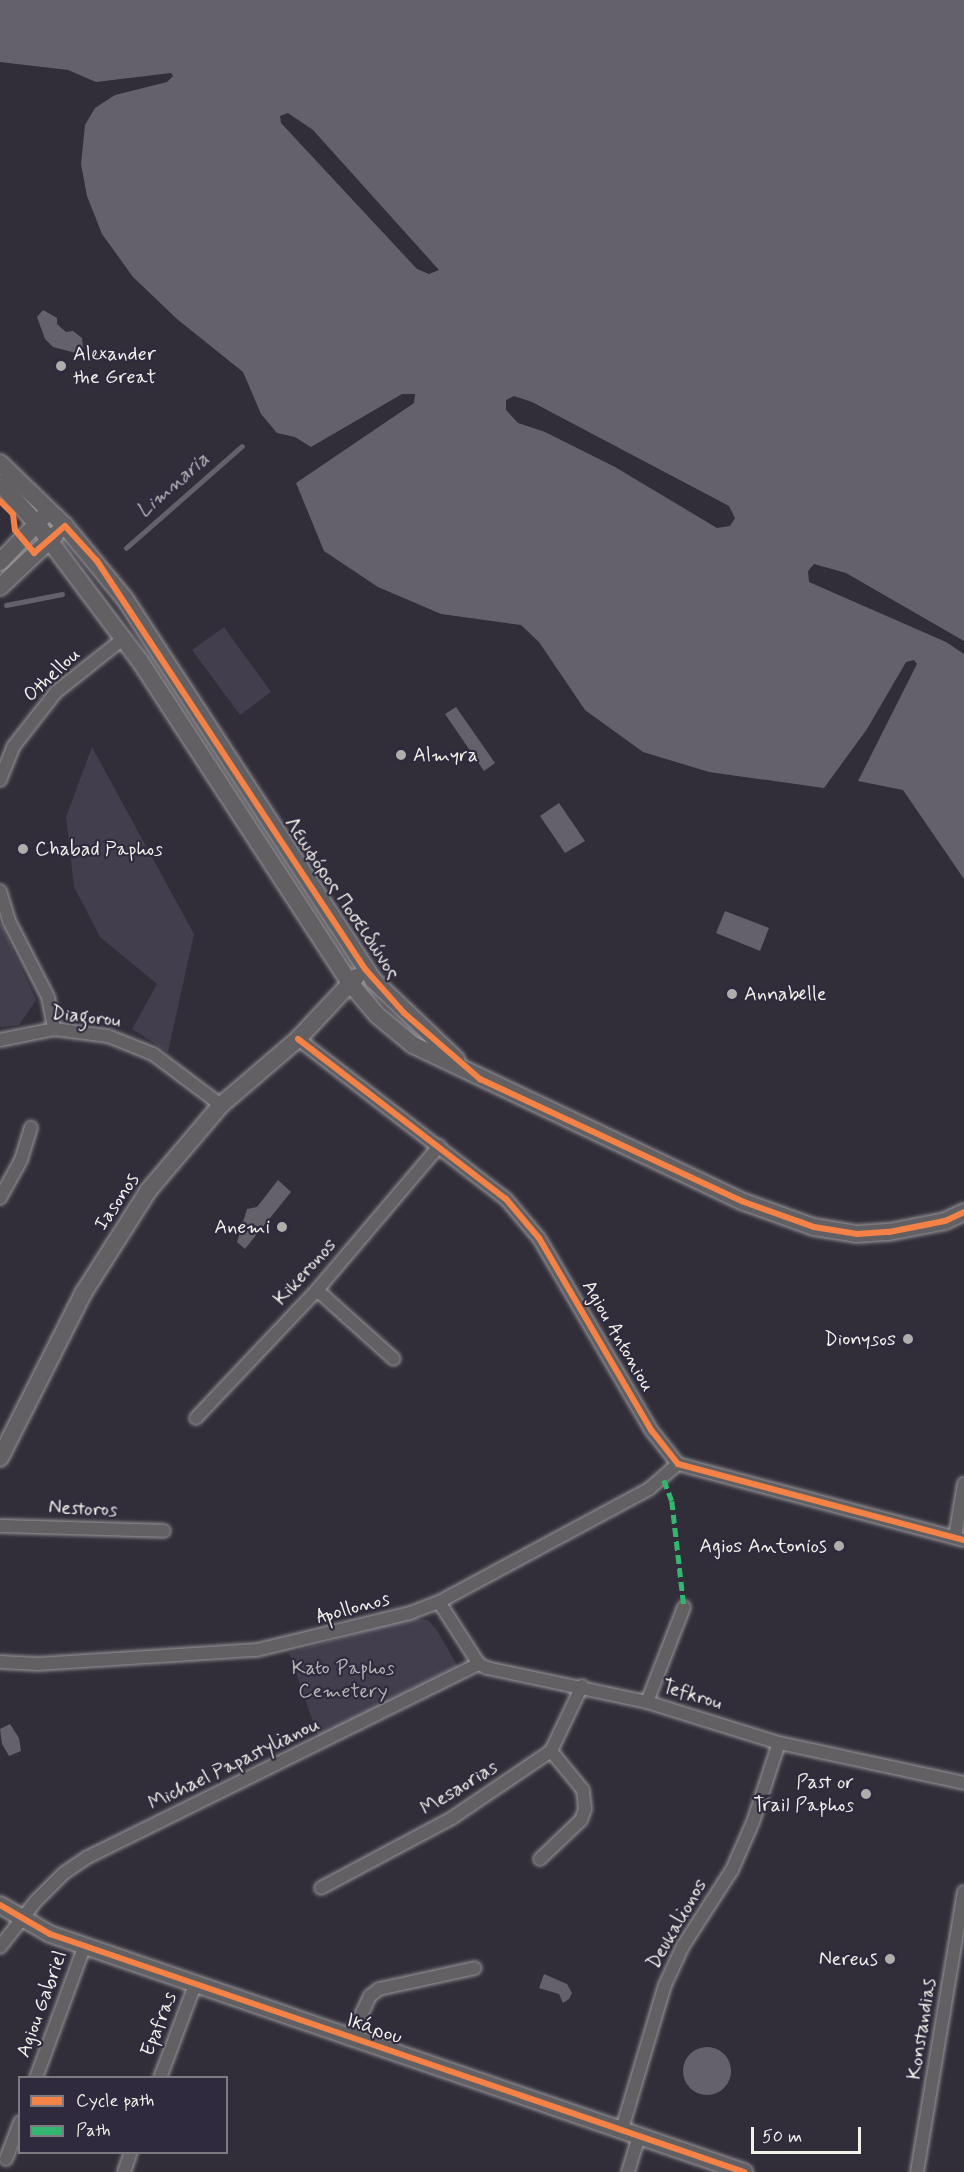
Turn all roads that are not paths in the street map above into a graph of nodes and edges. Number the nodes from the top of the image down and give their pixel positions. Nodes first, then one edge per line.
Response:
1 (0, 463) edge
2 (0, 483) edge
3 (50, 511) junction
4 (37, 524) junction
5 (65, 526) junction
6 (49, 540) junction
7 (0, 562) edge
8 (0, 587) edge
9 (124, 638) junction
10 (0, 780) edge
11 (0, 891) edge
12 (369, 974) junction
13 (354, 988) junction
14 (54, 1029) junction
15 (298, 1039) junction
16 (0, 1040) edge
17 (480, 1078) junction
18 (221, 1105) junction
19 (31, 1128) dead end
20 (439, 1146) junction
21 (0, 1198) edge
22 (964, 1212) edge
23 (317, 1290) junction
24 (394, 1359) dead end
25 (196, 1418) dead end
26 (0, 1458) edge
27 (678, 1464) junction
28 (964, 1484) edge
29 (0, 1526) edge
30 (164, 1531) dead end
31 (959, 1539) edge
32 (439, 1602) junction
33 (684, 1607) dead end
34 (0, 1662) edge
35 (479, 1664) junction
36 (582, 1686) junction
37 (647, 1702) junction
38 (778, 1743) junction
39 (551, 1751) junction
40 (964, 1783) edge
41 (540, 1859) dead end
42 (321, 1888) dead end
43 (964, 1892) edge
44 (0, 1905) edge
45 (21, 1919) junction
46 (85, 1945) junction
47 (0, 1947) edge
48 (475, 1968) dead end
49 (195, 1985) junction
50 (350, 2039) junction
51 (37, 2076) edge
52 (161, 2076) edge
53 (18, 2127) edge
54 (622, 2129) junction
55 (639, 2135) junction
56 (130, 2154) edge
57 (6, 2158) dead end
58 (124, 2172) edge
59 (628, 2172) edge
60 (744, 2172) edge
61 (917, 2172) edge

1 - 3 main road, Λεωφόρος Ποσειδώνος
2 - 4 main road, Λεωφόρος Ποσειδώνος
3 - 4 main road
3 - 5 main road, Λεωφόρος Ποσειδώνος
4 - 6 main road, Λεωφόρος Ποσειδώνος
4 - 7 main road
5 - 6 main road
5 - 12 main road, Λεωφόρος Ποσειδώνος
6 - 8 main road
6 - 9 main road, Λεωφόρος Ποσειδώνος
9 - 10 street, Othellou
9 - 13 main road, Λεωφόρος Ποσειδώνος
11 - 14 street
12 - 13 main road, Iasonos
12 - 17 main road, Λεωφόρος Ποσειδώνος
13 - 15 main road, Iasonos
13 - 17 main road, Λεωφόρος Ποσειδώνος
14 - 16 street, Diagorou
14 - 18 street, Diagorou
15 - 18 main road, Iasonos
15 - 20 street, Agiou Antoniou
17 - 22 main road, Λεωφόρος Ποσειδώνος
18 - 26 main road, Iasonos
19 - 21 street
20 - 23 street, Kikeronos
20 - 27 street, Agiou Antoniou
23 - 24 street
23 - 25 street, Kikeronos
27 - 31 street
27 - 32 street, Apollonos
28 - 31 street
29 - 30 street, Nestoros
32 - 34 street, Apollonos
32 - 35 street
33 - 37 street
35 - 36 street, Tefkrou
35 - 45 street, Michael Papastylianou
36 - 37 street, Tefkrou
36 - 39 street
37 - 38 street, Tefkrou
38 - 40 street, Tefkrou
38 - 54 street, Deukalionos
39 - 41 street
39 - 42 street, Mesaorias
43 - 61 street, Konstandias
44 - 45 main road, Ικάρου
45 - 46 main road, Ικάρου
45 - 47 street, Michael Papastylianou
46 - 49 main road, Ικάρου
46 - 51 street, Agiou Gabriel
48 - 50 street
49 - 50 main road, Ικάρου
49 - 52 street, Epafras
50 - 54 main road, Ικάρου
53 - 57 street
54 - 55 main road, Ικάρου
55 - 59 street
55 - 60 main road, Ικάρου
56 - 58 street

